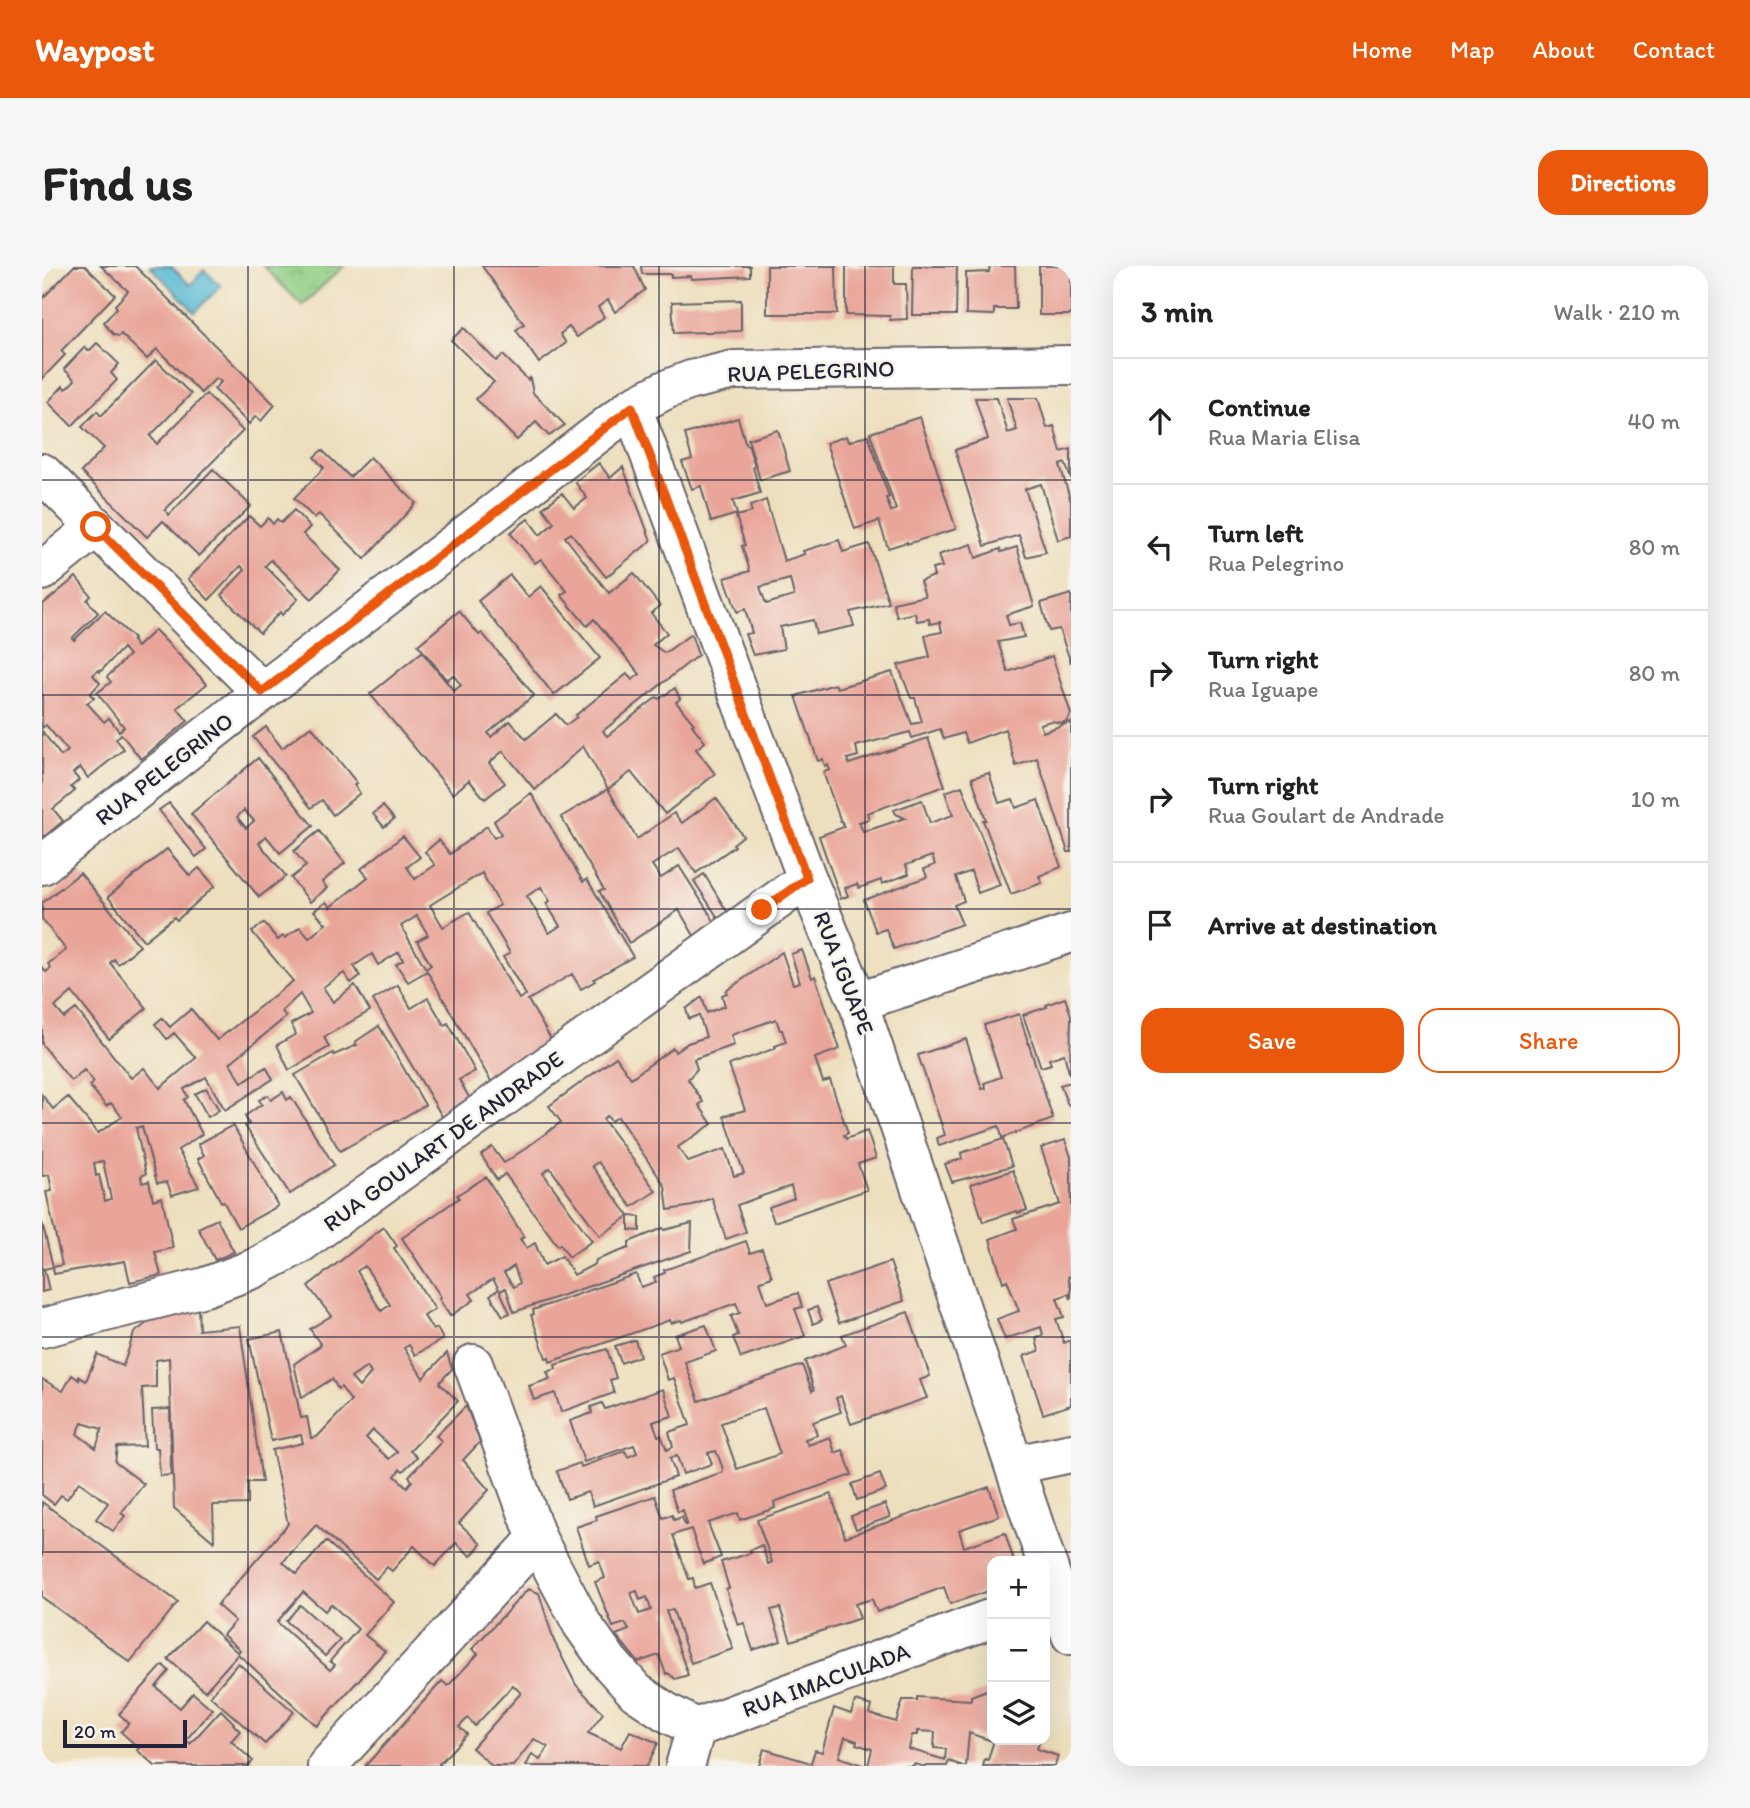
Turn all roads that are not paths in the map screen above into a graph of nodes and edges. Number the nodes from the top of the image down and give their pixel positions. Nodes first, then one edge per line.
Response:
1 (1071, 365) edge
2 (632, 407) junction
3 (42, 473) edge
4 (96, 527) junction
5 (42, 570) edge
6 (262, 692) junction
7 (42, 865) edge
8 (807, 878) junction
9 (1071, 933) edge
10 (858, 1002) junction
11 (42, 1328) edge
12 (473, 1364) dead end
13 (1071, 1453) edge
14 (1015, 1465) junction
15 (537, 1539) junction
16 (1051, 1597) edge
17 (989, 1619) edge
18 (1071, 1635) edge
19 (696, 1728) junction
20 (327, 1766) edge
21 (685, 1766) edge

1 - 2 street, RUA PELEGRINO
2 - 6 street, RUA PELEGRINO
2 - 8 street, RUA IGUAPE
3 - 4 street
4 - 5 street
4 - 6 street
6 - 7 street, RUA PELEGRINO
8 - 10 street, RUA IGUAPE
8 - 11 street, RUA GOULART DE ANDRADE
9 - 10 street
10 - 14 street, RUA IGUAPE
12 - 15 street
13 - 14 street
14 - 16 street, RUA IGUAPE
15 - 19 street
15 - 20 street
16 - 18 street, RUA IGUAPE
17 - 19 street, RUA IMACULADA
19 - 21 street

